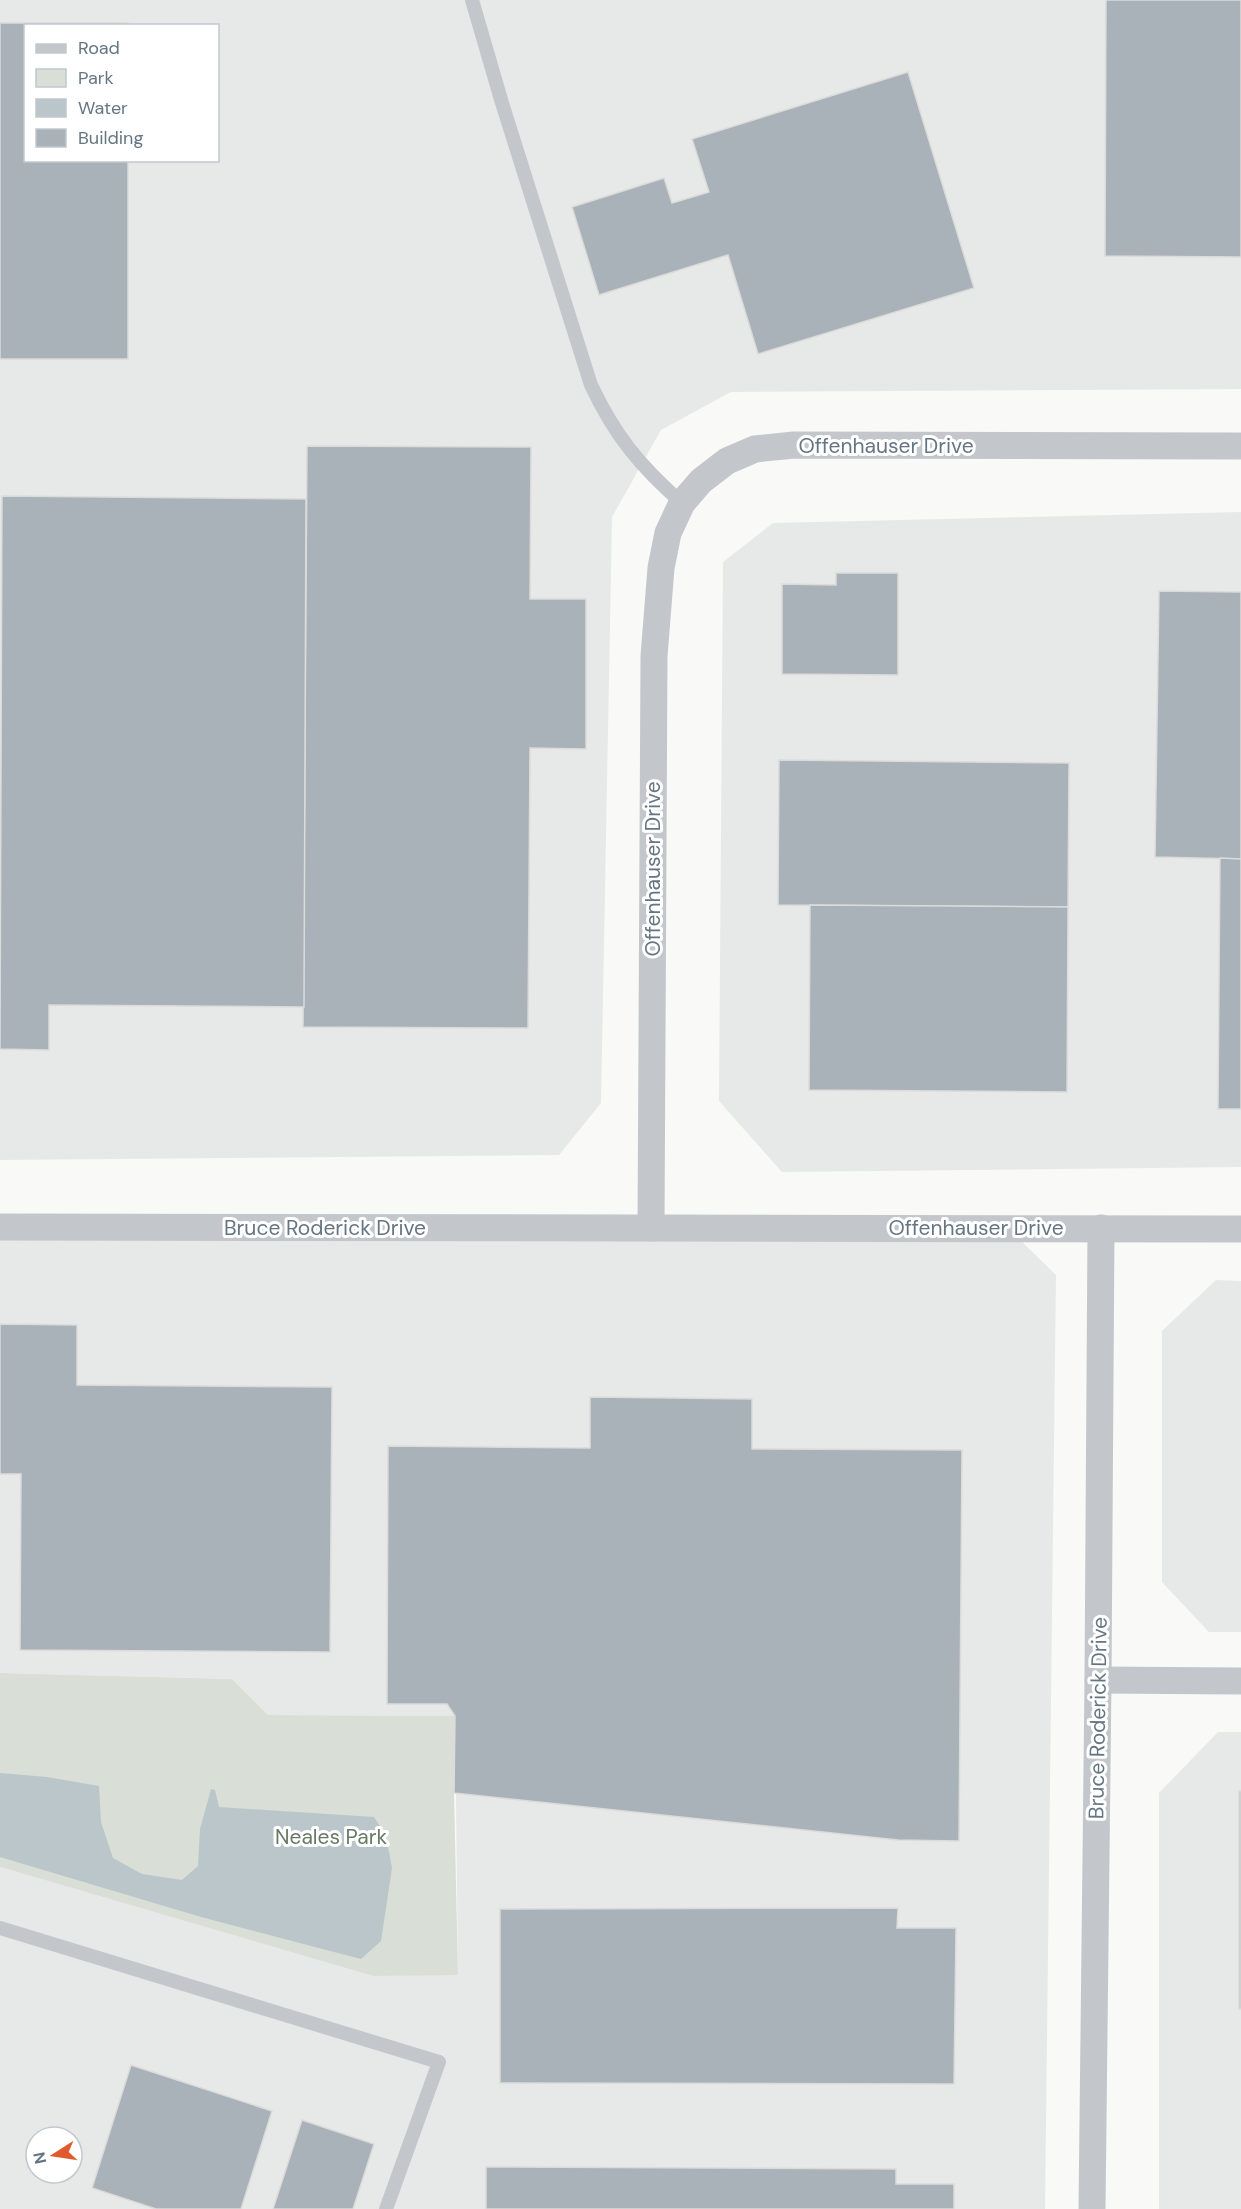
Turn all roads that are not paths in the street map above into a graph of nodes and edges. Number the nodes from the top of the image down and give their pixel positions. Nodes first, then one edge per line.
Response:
1 (472, 0) edge
2 (1241, 446) edge
3 (682, 503) junction
4 (0, 1227) edge
5 (651, 1228) junction
6 (1101, 1228) junction
7 (1241, 1228) edge
8 (1098, 1680) junction
9 (1241, 1681) edge
10 (0, 1928) edge
11 (386, 2209) edge
12 (1092, 2209) edge

1 - 3 lane
2 - 3 street, Offenhauser Drive
3 - 5 street, Offenhauser Drive
4 - 5 street, Bruce Roderick Drive
5 - 6 street, Offenhauser Drive
6 - 7 street, Offenhauser Drive
6 - 8 street, Bruce Roderick Drive
8 - 9 street
8 - 12 street, Bruce Roderick Drive
10 - 11 lane

